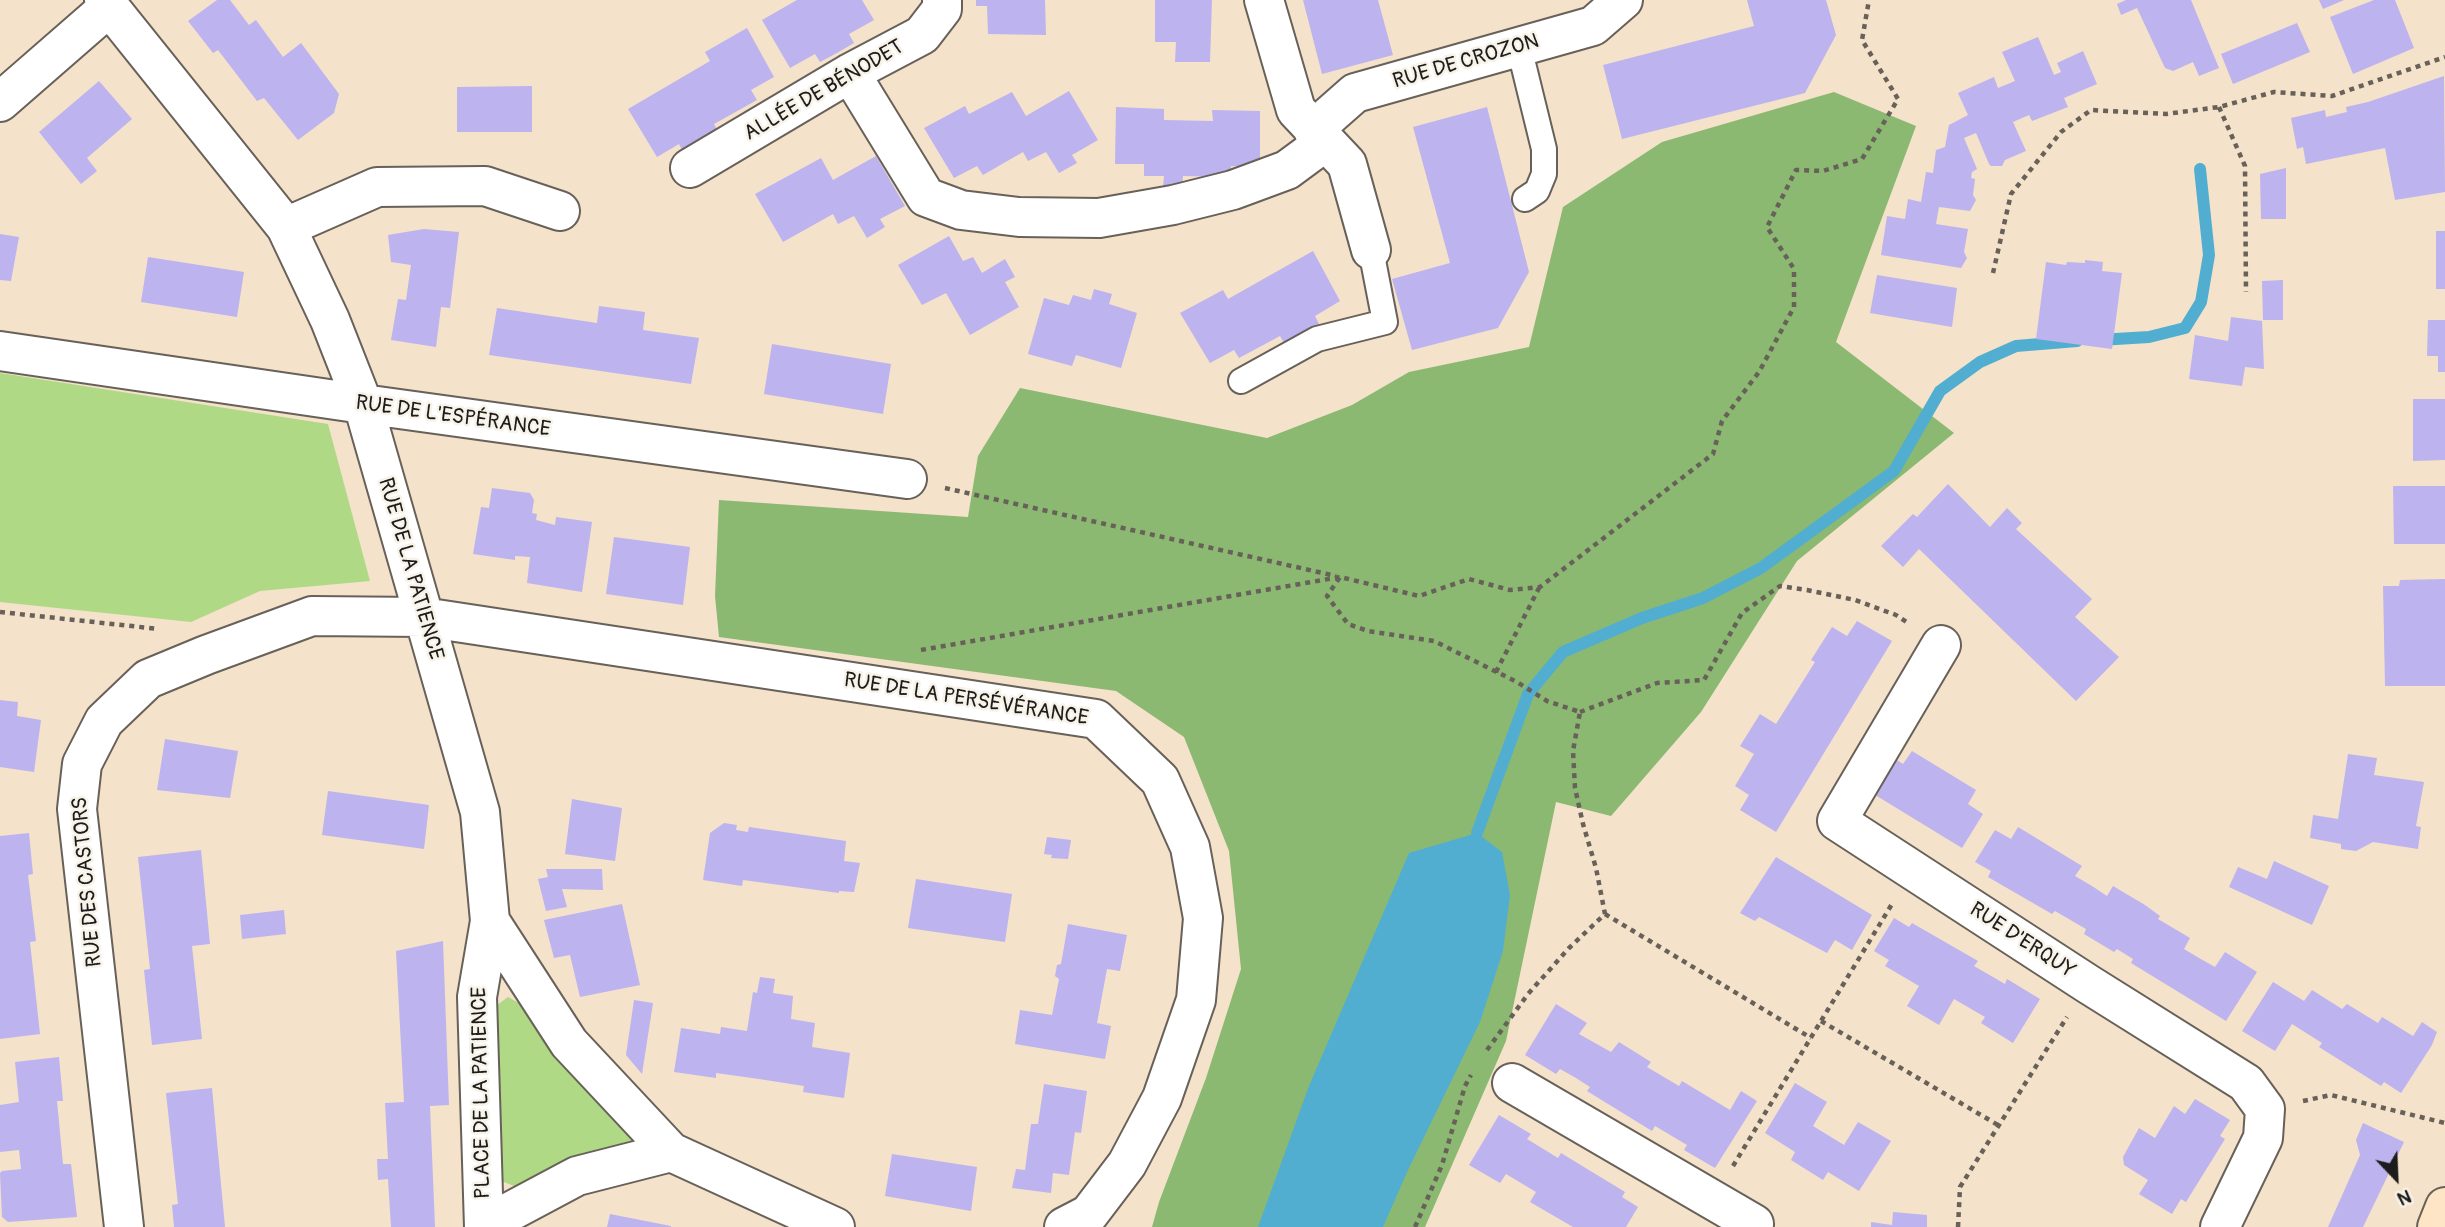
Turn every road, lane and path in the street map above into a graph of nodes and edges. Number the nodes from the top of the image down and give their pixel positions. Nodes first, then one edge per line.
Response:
1 (942, 0) edge
2 (1264, 0) edge
3 (1623, 0) edge
4 (1869, 0) edge
5 (106, 3) edge
6 (1519, 47) junction
7 (2445, 57) edge
8 (850, 73) junction
9 (0, 102) edge
10 (2219, 107) junction
11 (1319, 136) junction
12 (690, 168) dead end
13 (1525, 199) dead end
14 (560, 211) dead end
15 (286, 227) junction
16 (1371, 250) joint
17 (1993, 273) dead end
18 (2246, 292) dead end
19 (0, 351) edge
20 (1241, 381) dead end
21 (363, 404) junction
22 (906, 479) joint
23 (1340, 577) junction
24 (1540, 587) junction
25 (0, 612) edge
26 (423, 617) junction
27 (167, 630) dead end
28 (1941, 645) joint
29 (914, 651) dead end
30 (1496, 672) junction
31 (1580, 712) junction
32 (1913, 870) junction
33 (1605, 914) junction
34 (490, 921) junction
35 (2088, 984) junction
36 (1821, 1021) junction
37 (1811, 1038) junction
38 (1483, 1055) dead end
39 (1476, 1065) dead end
40 (1512, 1083) dead end
41 (2265, 1109) junction
42 (2445, 1123) edge
43 (1998, 1125) junction
44 (671, 1152) junction
45 (1712, 1200) junction
46 (2445, 1206) edge
47 (484, 1226) edge
48 (124, 1227) edge
49 (835, 1227) edge
50 (1064, 1227) edge
51 (1415, 1227) edge
52 (1754, 1227) edge
53 (1958, 1227) edge
54 (2220, 1227) edge
55 (2437, 1227) edge

1 - 8 street, ALLÉE DE BÉNODET
2 - 11 street
3 - 6 street, RUE DE CROZON
4 - 24 path
5 - 9 street
5 - 15 street, RUE DE LA PATIENCE
6 - 11 street, RUE DE CROZON
6 - 13 lane
7 - 10 path
8 - 11 street, RUE DE CROZON
8 - 12 street, ALLÉE DE BÉNODET
10 - 17 path
10 - 18 path
11 - 16 street
14 - 15 street
15 - 21 street, RUE DE LA PATIENCE
16 - 20 lane
19 - 21 street, RUE DE L'ESPÉRANCE
21 - 22 street, RUE DE L'ESPÉRANCE
21 - 26 street, RUE DE LA PATIENCE
22 - 23 path
23 - 24 path
23 - 29 path
23 - 30 path
24 - 30 path
25 - 27 path
26 - 34 street, RUE DE LA PATIENCE
26 - 48 street, RUE DES CASTORS
26 - 50 street, RUE DE LA PERSÉVÉRANCE
28 - 31 path
28 - 32 street, RUE D'ERQUY
30 - 31 path
31 - 33 path
32 - 35 street, RUE D'ERQUY
32 - 36 path
33 - 37 path
33 - 38 path
34 - 44 street, RUE DE LA PATIENCE
34 - 47 street, PLACE DE LA PATIENCE
35 - 41 street, RUE D'ERQUY
35 - 43 path
36 - 37 path
36 - 43 path
37 - 45 path
39 - 51 path
40 - 45 street
41 - 42 path
41 - 54 street
43 - 53 path
44 - 47 street
44 - 49 street
45 - 52 street
46 - 55 street

